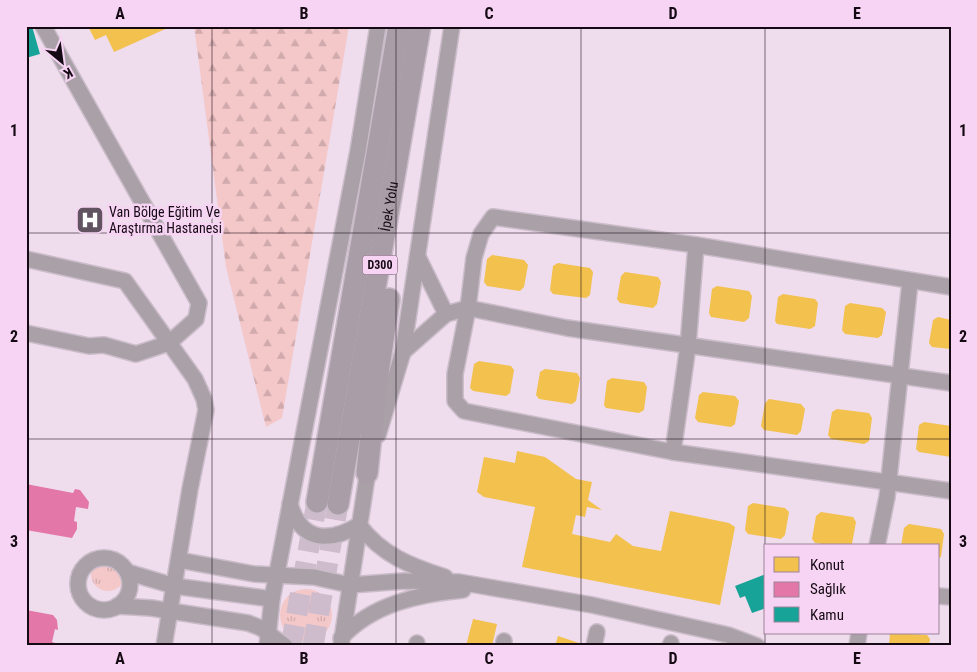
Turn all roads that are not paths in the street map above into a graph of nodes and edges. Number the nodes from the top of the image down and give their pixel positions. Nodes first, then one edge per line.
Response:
1 (43, 26) edge
2 (378, 26) edge
3 (399, 26) edge
4 (420, 26) edge
5 (429, 26) edge
6 (452, 26) edge
7 (696, 245) junction
8 (418, 257) junction
9 (26, 259) edge
10 (910, 282) junction
11 (951, 287) edge
12 (468, 308) junction
13 (446, 314) junction
14 (26, 333) edge
15 (169, 343) junction
16 (688, 346) junction
17 (403, 352) junction
18 (901, 376) junction
19 (951, 383) edge
20 (673, 452) junction
21 (367, 473) junction
22 (889, 484) junction
23 (951, 491) edge
24 (290, 503) junction
25 (359, 525) junction
26 (877, 544) edge
27 (180, 560) junction
28 (128, 572) junction
29 (277, 576) junction
30 (459, 582) junction
31 (350, 585) junction
32 (174, 586) junction
33 (489, 588) junction
34 (272, 599) junction
35 (117, 606) junction
36 (170, 610) junction
37 (268, 640) edge
38 (339, 642) edge
39 (164, 646) edge
40 (285, 646) edge
41 (758, 646) edge

1 - 15 street
2 - 24 street
3 - 4 highway, İpek Yolu / D300
5 - 21 highway
6 - 8 street
7 - 10 street
7 - 12 street
7 - 16 street
8 - 13 street
8 - 17 street
9 - 15 street
10 - 11 street
10 - 18 street
12 - 13 street
12 - 16 street
12 - 20 street
13 - 17 street
14 - 15 street
15 - 27 street
16 - 18 street
16 - 20 street
17 - 21 street
18 - 19 street
18 - 22 street
20 - 22 street
21 - 25 street
22 - 23 street
22 - 26 street
24 - 25 street
24 - 29 street
25 - 30 street
25 - 31 street
27 - 29 street
27 - 32 street
28 - 32 street
28 - 35 street
28 - 35 street
29 - 31 street
29 - 34 street
30 - 31 street
30 - 33 street
31 - 38 street
32 - 34 street
32 - 36 street
33 - 38 street
33 - 41 street
34 - 37 street
35 - 36 street
36 - 37 street
36 - 39 street
37 - 40 street

